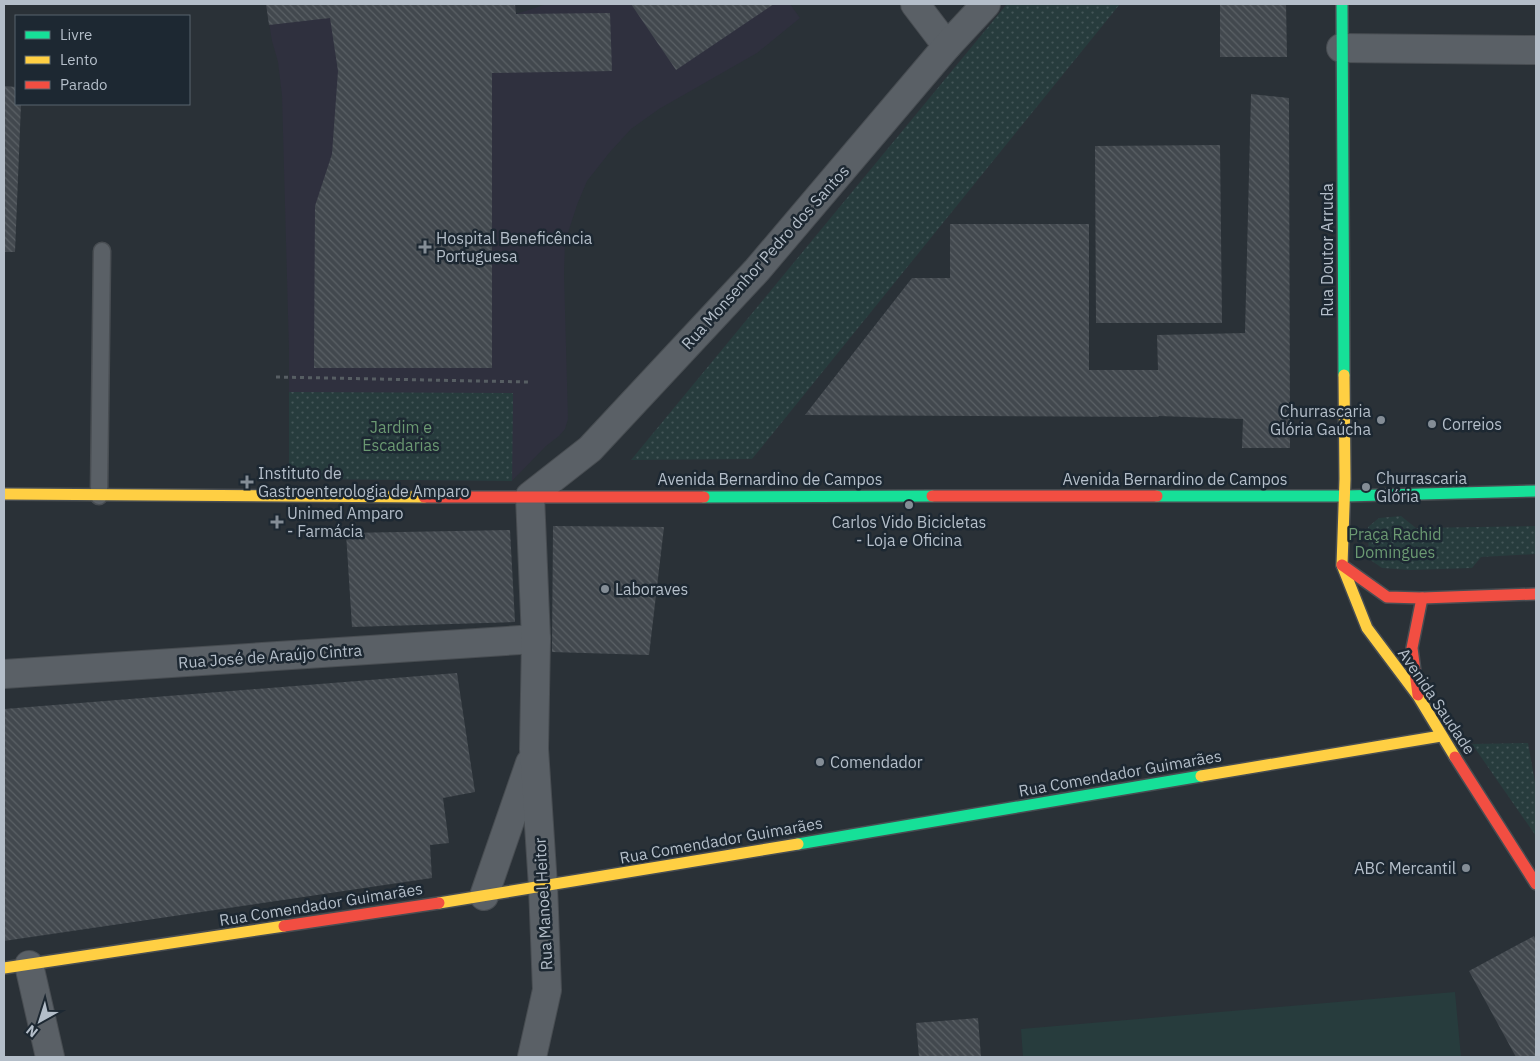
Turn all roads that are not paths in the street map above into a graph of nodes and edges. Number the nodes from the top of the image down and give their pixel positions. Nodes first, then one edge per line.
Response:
1 (915, 4) edge
2 (986, 4) edge
3 (1342, 4) edge
4 (947, 46) junction
5 (1341, 48) junction
6 (1536, 50) edge
7 (102, 251) dead end
8 (1536, 491) edge
9 (4, 494) edge
10 (99, 496) junction
11 (530, 496) junction
12 (1344, 496) junction
13 (1342, 565) junction
14 (1536, 594) edge
15 (1422, 598) junction
16 (536, 639) junction
17 (4, 674) edge
18 (1418, 696) junction
19 (1441, 736) junction
20 (534, 749) junction
21 (1536, 884) edge
22 (543, 886) junction
23 (484, 896) junction
24 (16, 966) edge
25 (50, 1057) edge
26 (532, 1057) edge

1 - 4 street
2 - 4 street, Rua Monsenhor Pedro dos Santos
3 - 5 street, Rua Doutor Arruda
4 - 11 street, Rua Monsenhor Pedro dos Santos
5 - 6 street
5 - 12 street, Rua Doutor Arruda
7 - 10 lane
8 - 12 street, Avenida Bernardino de Campos
9 - 10 street, Avenida Bernardino de Campos
10 - 11 street, Avenida Bernardino de Campos
11 - 12 street, Avenida Bernardino de Campos
11 - 16 street, Rua Manoel Heitor
12 - 13 street, Avenida Saudade
13 - 15 street
13 - 18 street, Avenida Saudade
14 - 15 street
15 - 18 street
16 - 17 street, Rua José de Araújo Cintra
16 - 20 street, Rua Manoel Heitor
18 - 19 street, Avenida Saudade
19 - 21 street, Avenida Saudade
19 - 22 street, Rua Comendador Guimarães
20 - 22 street, Rua Manoel Heitor
20 - 23 street, Rua Manoel Heitor
22 - 23 street, Rua Comendador Guimarães
22 - 26 street, Rua Manoel Heitor
23 - 24 street, Rua Comendador Guimarães
24 - 25 street

